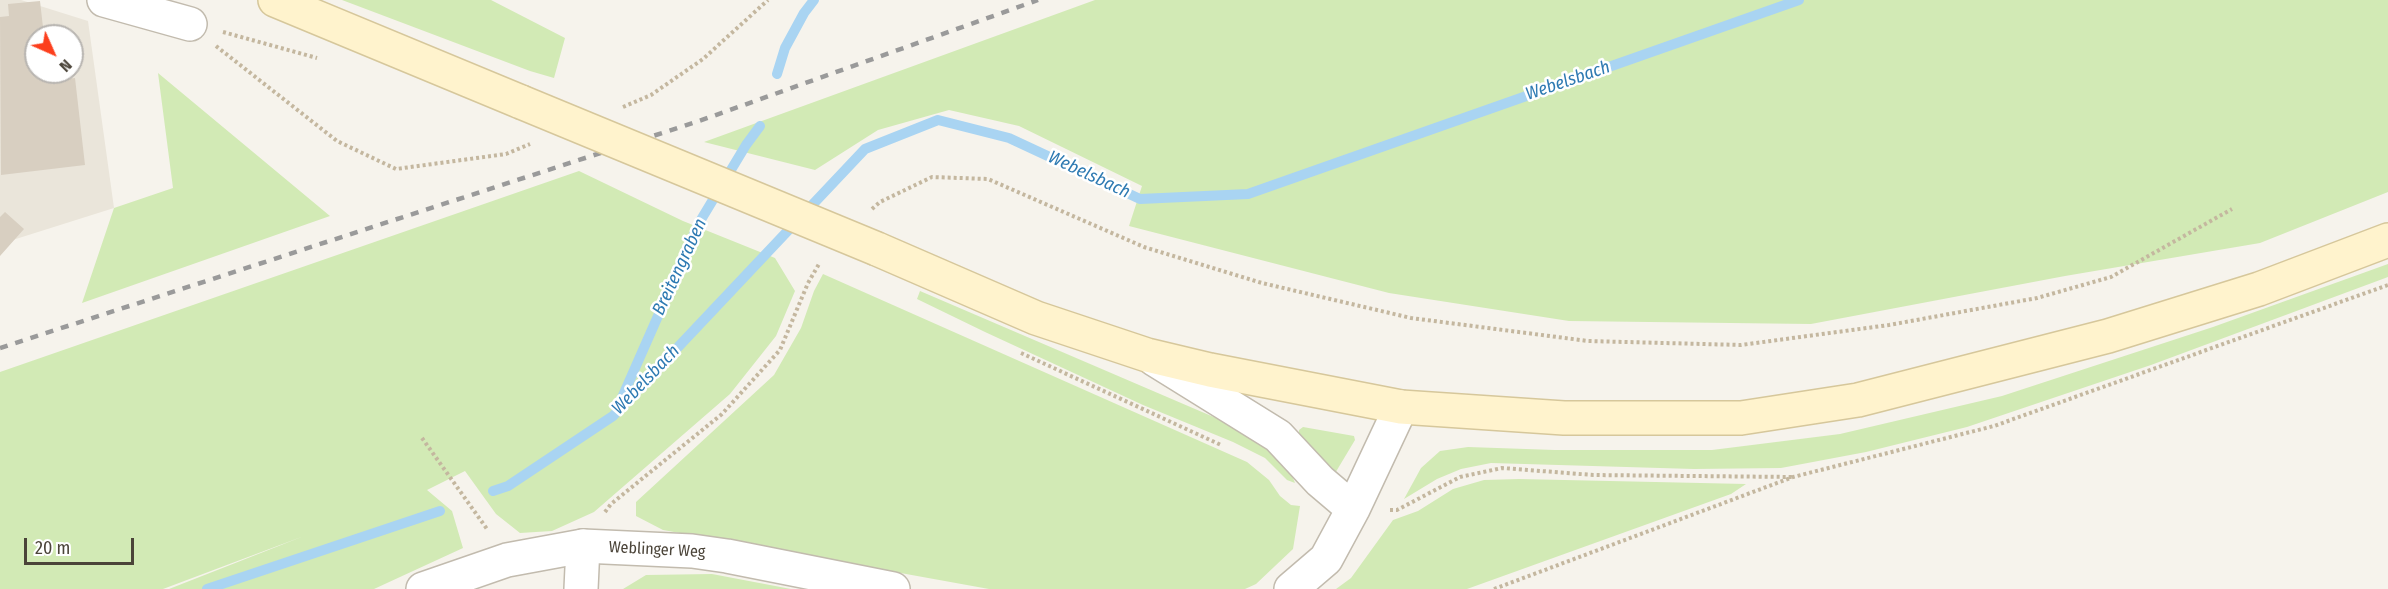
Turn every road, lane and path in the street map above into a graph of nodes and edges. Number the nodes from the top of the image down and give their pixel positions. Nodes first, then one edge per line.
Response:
1 (104, 0) edge
2 (274, 0) edge
3 (768, 0) edge
4 (190, 24) joint
5 (620, 108) dead end
6 (537, 141) dead end
7 (2232, 210) dead end
8 (864, 217) dead end
9 (2388, 240) edge
10 (819, 264) dead end
11 (2388, 285) edge
12 (1020, 353) dead end
13 (1147, 355) junction
14 (1401, 407) junction
15 (422, 438) dead end
16 (1222, 445) dead end
17 (1793, 477) junction
18 (1353, 509) junction
19 (583, 546) junction
20 (507, 560) junction
21 (423, 589) edge
22 (581, 589) edge
23 (893, 589) edge
24 (1291, 589) edge
25 (1494, 589) edge

1 - 4 street
2 - 13 main road, bridge
3 - 5 path
4 - 6 path
7 - 8 path
9 - 14 main road
10 - 19 path
11 - 17 path
12 - 16 path
13 - 14 main road
13 - 18 street
14 - 18 street
15 - 20 path
17 - 18 path
17 - 25 path
18 - 24 street
19 - 20 street, Weblinger Weg
19 - 22 street
19 - 23 street, Weblinger Weg
20 - 21 street, Weblinger Weg

